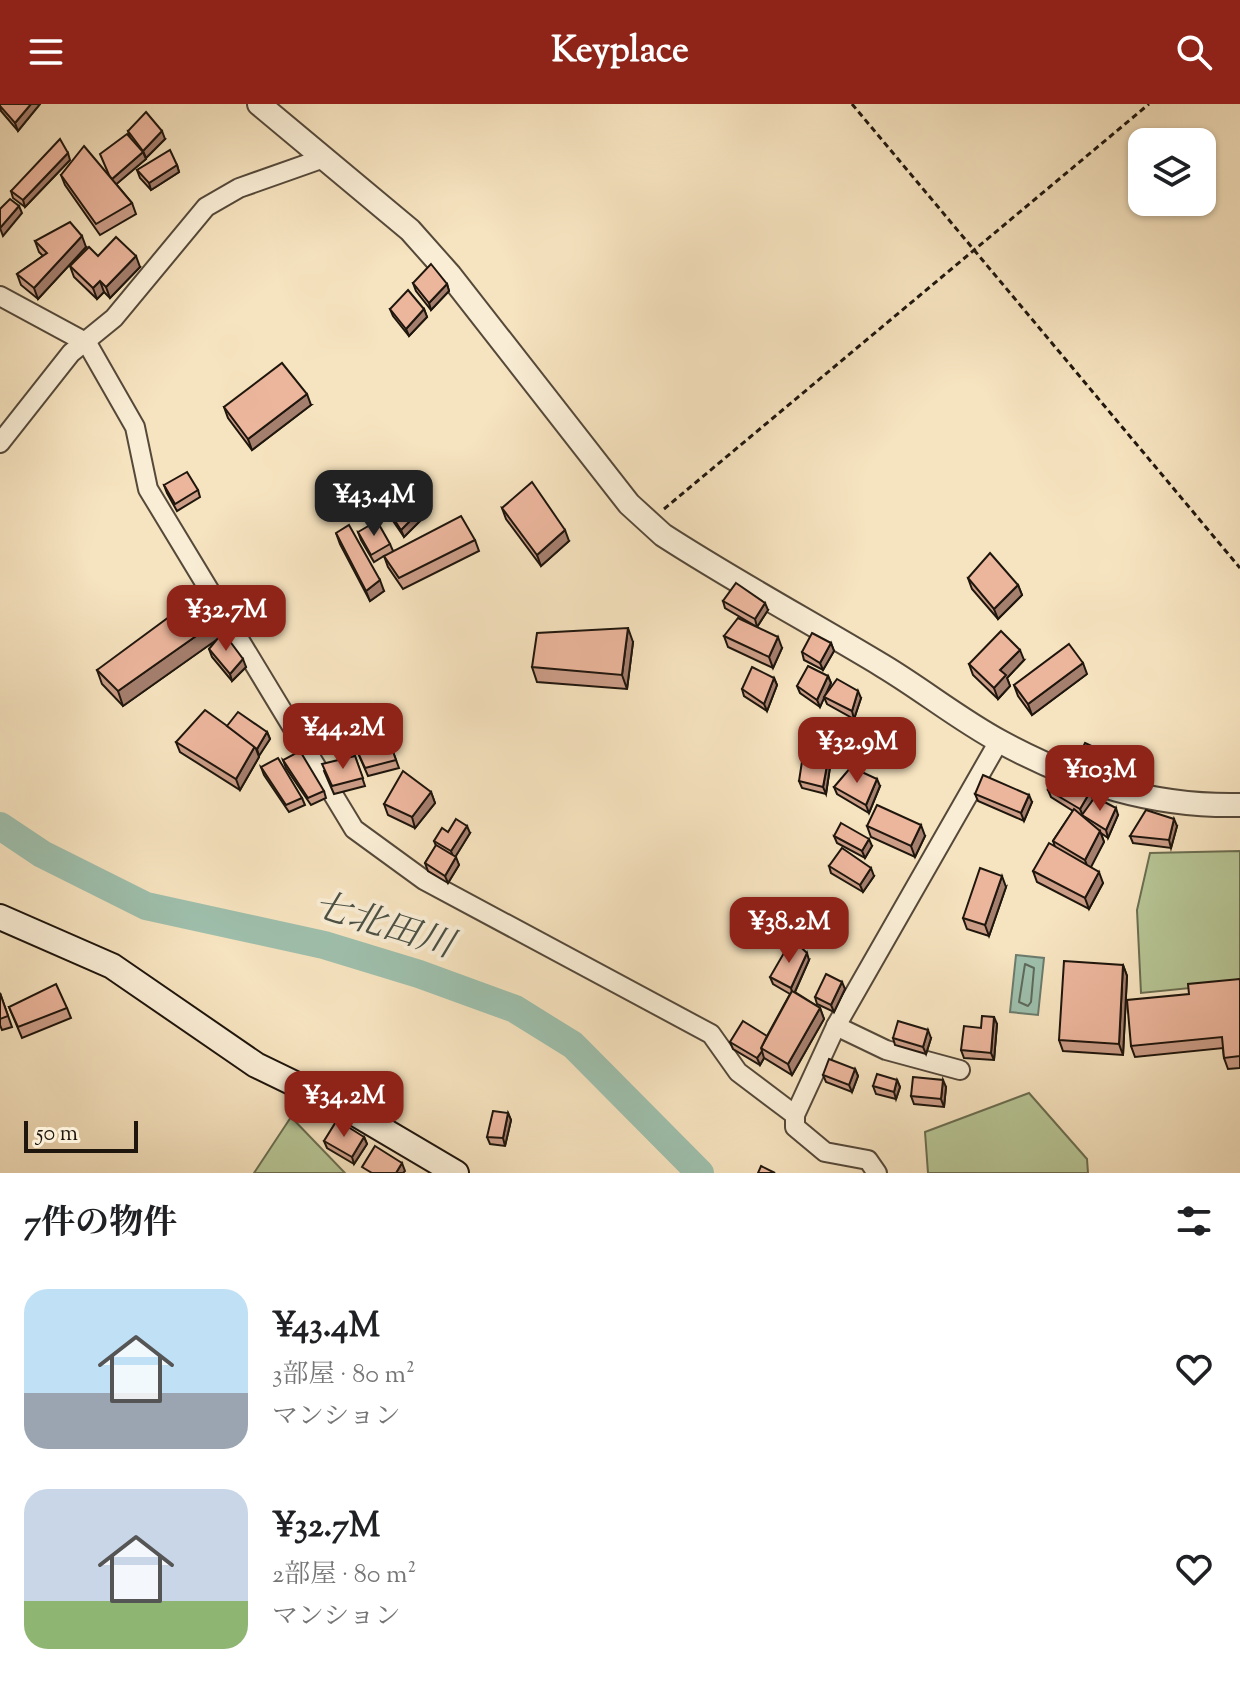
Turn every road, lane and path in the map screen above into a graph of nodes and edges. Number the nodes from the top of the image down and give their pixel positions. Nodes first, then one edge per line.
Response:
1 (259, 104) edge
2 (852, 104) edge
3 (1149, 104) edge
4 (324, 158) junction
5 (976, 250) junction
6 (0, 296) edge
7 (87, 343) junction
8 (0, 443) edge
9 (646, 523) junction
10 (1240, 568) edge
11 (999, 741) junction
12 (1240, 805) edge
13 (0, 917) edge
14 (836, 1026) junction
15 (960, 1070) dead end
16 (795, 1115) junction
17 (456, 1173) edge
18 (877, 1173) edge

1 - 4 street
2 - 5 path
3 - 5 path
4 - 7 street
4 - 9 street
5 - 9 path
5 - 10 path
6 - 7 street
7 - 8 street
7 - 16 street
9 - 11 street
11 - 12 street
11 - 14 street
13 - 17 main road
14 - 15 street
14 - 16 street
16 - 18 street

